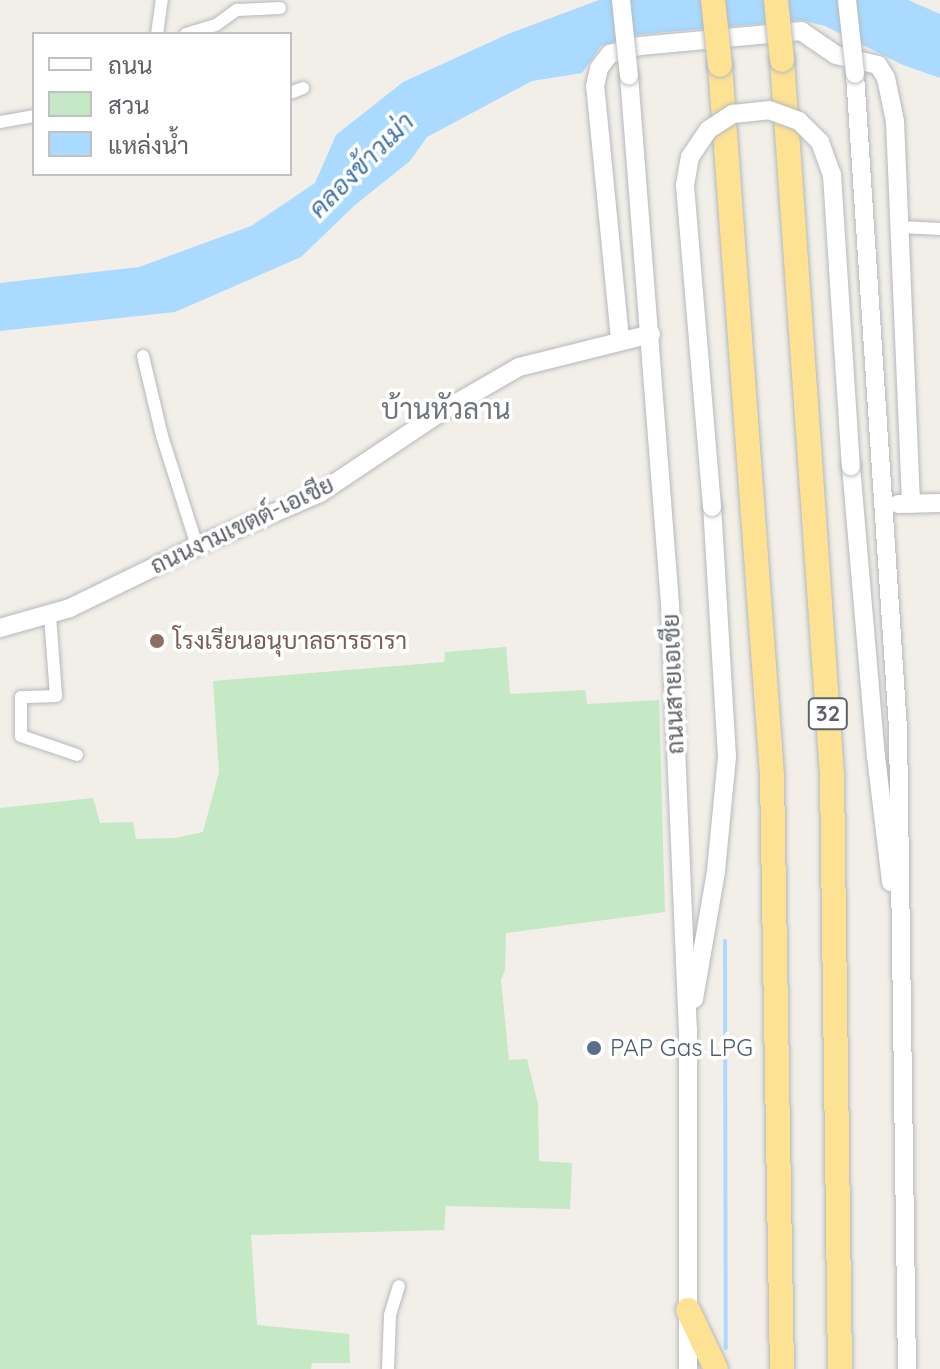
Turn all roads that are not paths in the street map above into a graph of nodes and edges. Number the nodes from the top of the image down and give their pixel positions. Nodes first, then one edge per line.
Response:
1 (162, 0) edge
2 (621, 0) edge
3 (713, 0) edge
4 (776, 0) edge
5 (847, 0) edge
6 (280, 8) dead end
7 (157, 32) edge
8 (193, 32) edge
9 (303, 88) dead end
10 (292, 92) edge
11 (32, 116) edge
12 (0, 122) edge
13 (901, 227) junction
14 (940, 229) edge
15 (651, 334) junction
16 (620, 339) junction
17 (143, 356) dead end
18 (940, 503) edge
19 (911, 504) junction
20 (883, 505) junction
21 (197, 546) junction
22 (50, 616) junction
23 (0, 628) edge
24 (77, 755) dead end
25 (901, 944) junction
26 (688, 1029) junction
27 (399, 1286) dead end
28 (688, 1310) junction
29 (388, 1369) edge
30 (688, 1369) edge
31 (716, 1369) edge
32 (782, 1369) edge
33 (840, 1369) edge
34 (907, 1369) edge

1 - 7 street
2 - 15 main road, ถนนสายเอเชีย, bridge
3 - 32 highway, bridge
4 - 33 highway, 32, bridge
5 - 20 main road, bridge
6 - 8 street
9 - 10 street
11 - 12 street
13 - 14 street
13 - 16 main road
13 - 19 main road
15 - 16 main road, ถนนงามเขตต์-เอเชีย
15 - 26 main road, ถนนสายเอเชีย
16 - 21 main road, ถนนงามเขตต์-เอเชีย
17 - 21 street
18 - 19 main road
19 - 20 main road
20 - 25 main road
21 - 22 main road, ถนนงามเขตต์-เอเชีย
22 - 23 main road, ถนนงามเขตต์-เอเชีย
22 - 24 street
25 - 26 main road, bridge
25 - 34 main road
26 - 28 main road, ถนนสายเอเชีย
27 - 29 street
28 - 30 main road, ถนนสายเอเชีย
28 - 31 highway

